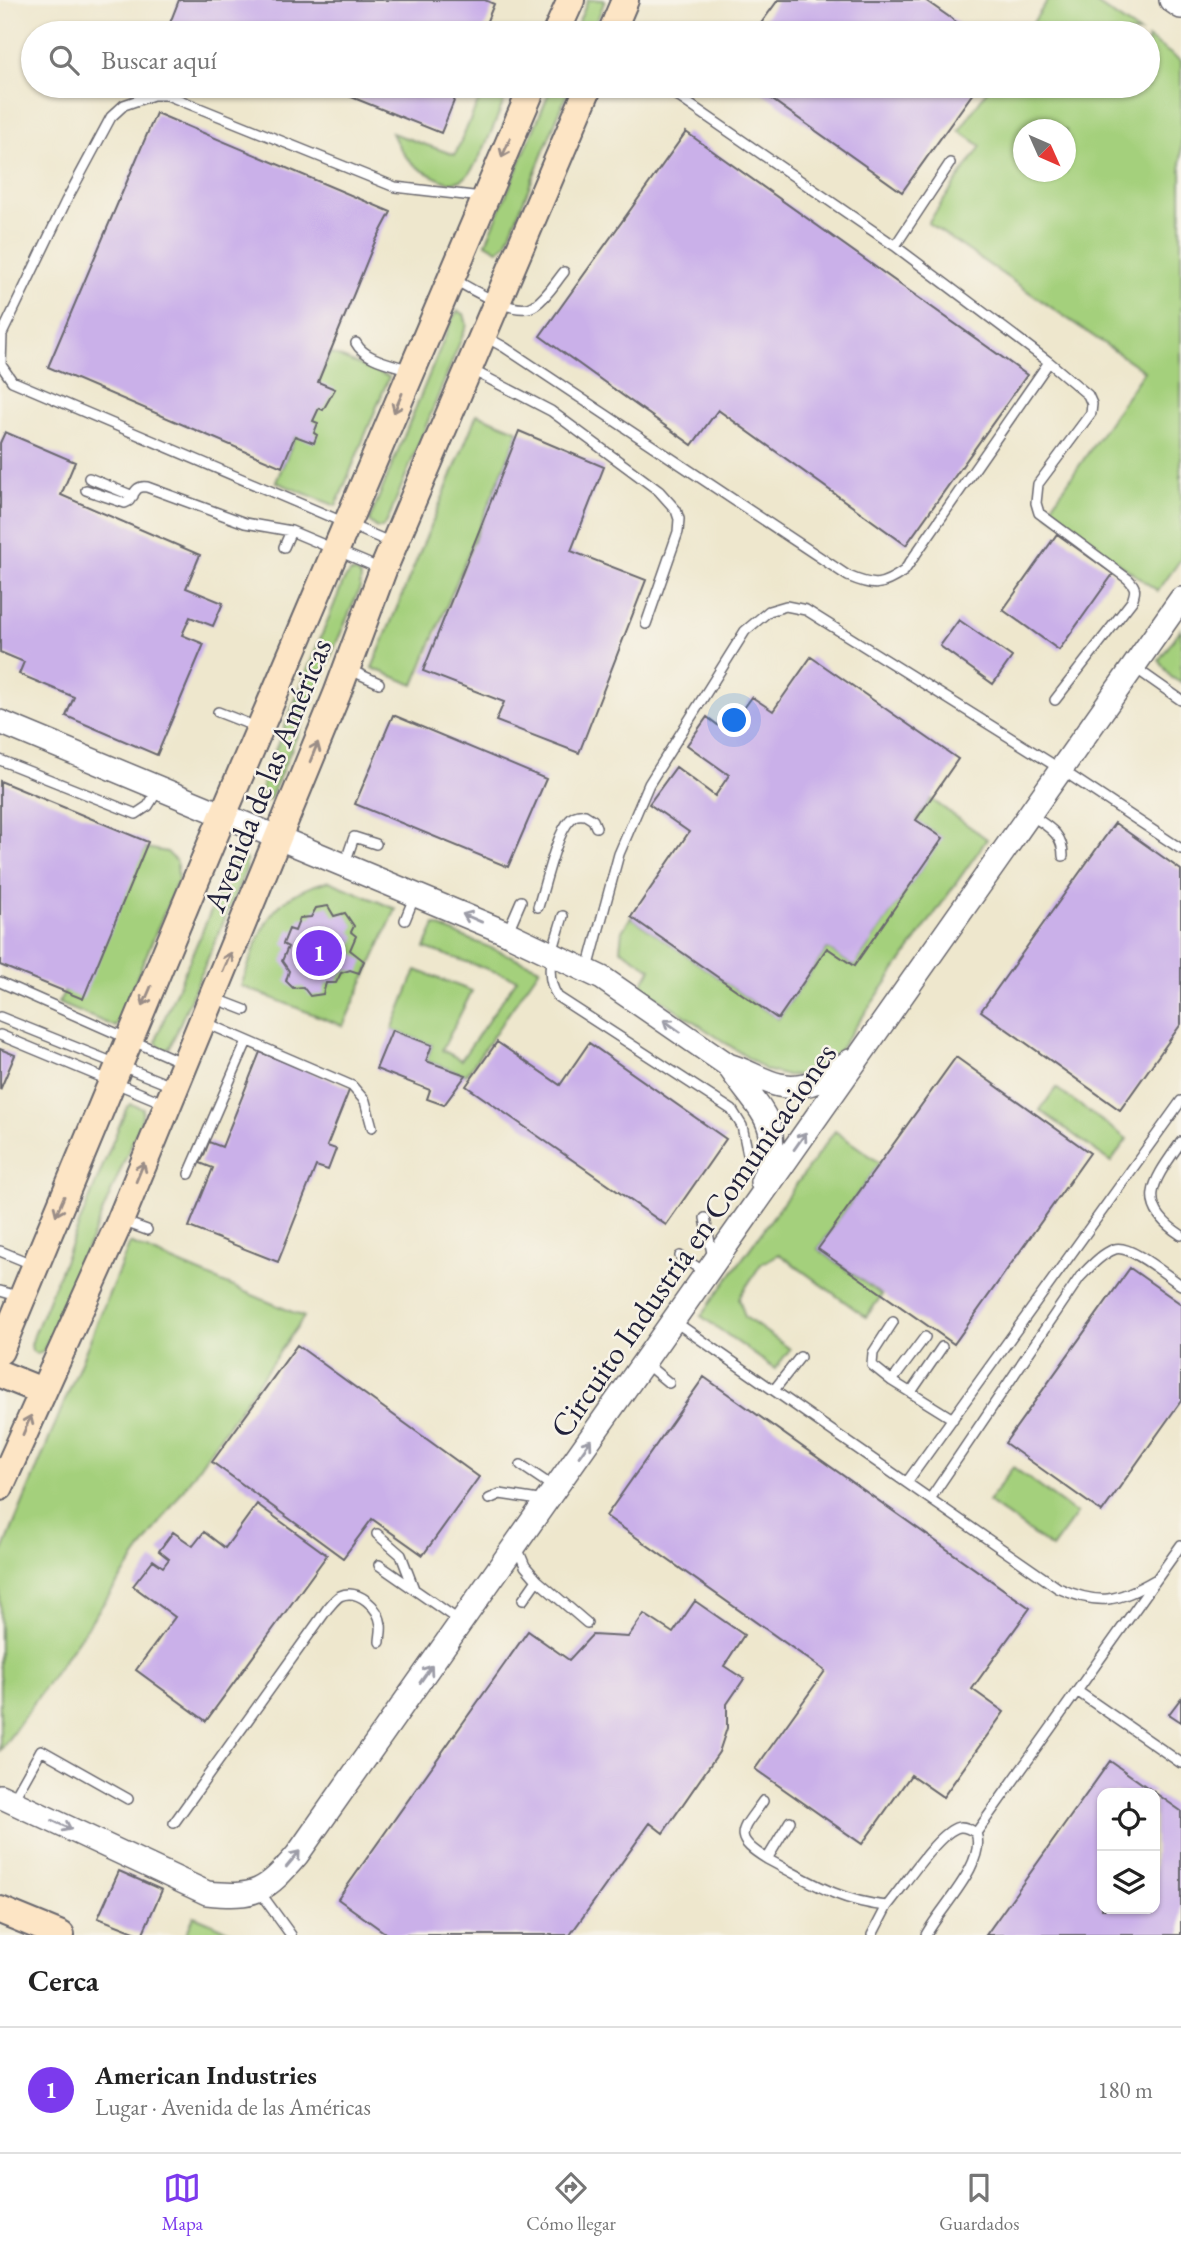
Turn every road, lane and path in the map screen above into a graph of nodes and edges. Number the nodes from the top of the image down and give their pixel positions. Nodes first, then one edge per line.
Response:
1 (625, 0) edge
2 (1171, 0) edge
3 (567, 3) edge
4 (1181, 7) edge
5 (560, 21) edge
6 (616, 21) edge
7 (144, 98) edge
8 (174, 98) edge
9 (528, 98) edge
10 (584, 98) edge
11 (680, 98) edge
12 (950, 163) dead end
13 (484, 197) junction
14 (895, 246) junction
15 (564, 272) dead end
16 (450, 278) junction
17 (496, 301) junction
18 (482, 335) junction
19 (356, 344) dead end
20 (1049, 362) junction
21 (469, 368) junction
22 (411, 370) junction
23 (89, 478) dead end
24 (86, 490) dead end
25 (133, 496) junction
26 (346, 524) junction
27 (291, 531) junction
28 (395, 544) junction
29 (284, 547) dead end
30 (336, 550) junction
31 (383, 570) junction
32 (1181, 599) edge
33 (646, 624) dead end
34 (1133, 667) junction
35 (347, 668) junction
36 (379, 683) dead end
37 (1055, 700) dead end
38 (1181, 700) edge
39 (218, 712) dead end
40 (0, 722) edge
41 (261, 729) junction
42 (0, 760) edge
43 (1062, 770) junction
44 (159, 788) junction
45 (1031, 814) junction
46 (223, 815) junction
47 (596, 827) dead end
48 (279, 837) junction
49 (376, 844) dead end
50 (1181, 849) edge
51 (1063, 856) dead end
52 (344, 865) junction
53 (415, 894) junction
54 (521, 901) dead end
55 (538, 907) dead end
56 (563, 916) dead end
57 (405, 920) dead end
58 (507, 933) junction
59 (552, 954) junction
60 (588, 971) junction
61 (0, 982) edge
62 (207, 1009) junction
63 (245, 1010) dead end
64 (0, 1017) edge
65 (0, 1035) edge
66 (129, 1041) junction
67 (247, 1041) junction
68 (863, 1051) junction
69 (728, 1065) junction
70 (116, 1073) junction
71 (176, 1085) junction
72 (1181, 1101) edge
73 (372, 1127) dead end
74 (1181, 1142) edge
75 (772, 1152) junction
76 (189, 1174) dead end
77 (705, 1218) dead end
78 (745, 1220) junction
79 (120, 1221) junction
80 (147, 1230) dead end
81 (1181, 1235) edge
82 (0, 1251) edge
83 (680, 1256) dead end
84 (36, 1265) junction
85 (710, 1269) junction
86 (1181, 1285) edge
87 (11, 1294) edge
88 (674, 1321) junction
89 (893, 1322) dead end
90 (925, 1337) dead end
91 (942, 1348) dead end
92 (0, 1351) edge
93 (800, 1357) dead end
94 (644, 1363) junction
95 (0, 1374) edge
96 (892, 1381) junction
97 (669, 1383) dead end
98 (774, 1390) junction
99 (42, 1391) junction
100 (911, 1392) junction
101 (953, 1419) junction
102 (521, 1465) dead end
103 (907, 1482) junction
104 (0, 1487) edge
105 (552, 1495) junction
106 (489, 1499) dead end
107 (930, 1499) junction
108 (377, 1534) dead end
109 (516, 1545) junction
110 (1181, 1545) edge
111 (379, 1565) dead end
112 (537, 1580) junction
113 (1155, 1580) junction
114 (415, 1590) junction
115 (523, 1600) dead end
116 (462, 1623) junction
117 (587, 1623) dead end
118 (380, 1642) dead end
119 (1077, 1690) junction
120 (1181, 1763) edge
121 (6, 1799) edge
122 (128, 1799) dead end
123 (763, 1801) dead end
124 (790, 1821) dead end
125 (174, 1823) dead end
126 (976, 1833) junction
127 (767, 1859) junction
128 (248, 1893) junction
129 (887, 1906) junction
130 (0, 1910) edge
131 (61, 1935) edge
132 (291, 1935) edge
133 (872, 1935) edge
134 (926, 1935) edge

1 - 6 main road
2 - 4 street
3 - 5 main road
7 - 26 lane
8 - 13 lane
9 -> 13 main road, Avenida de las Américas
10 - 17 main road, Avenida de las Américas
11 - 14 lane
12 - 14 lane
13 - 16 main road, Avenida de las Américas
14 - 20 lane
15 - 17 lane
16 - 17 lane
16 - 22 main road, Avenida de las Américas
17 - 18 main road, Avenida de las Américas
18 - 20 lane
18 - 21 main road, Avenida de las Américas
19 - 22 lane
20 - 37 lane
21 - 28 main road, Avenida de las Américas
21 - 33 lane
22 -> 26 main road, Avenida de las Américas
23 - 25 lane
24 - 25 lane
25 - 27 lane
26 - 28 lane
26 - 30 main road, Avenida de las Américas
27 - 29 lane
27 - 30 lane
28 - 31 main road, Avenida de las Américas
30 - 31 lane
30 - 41 main road, Avenida de las Américas
31 - 35 main road, Avenida de las Américas
32 - 34 street, Circuito Industria en Comunicaciones
34 - 38 lane
34 - 43 street, Circuito Industria en Comunicaciones
35 - 36 lane
48 -> 35 main road, Avenida de las Américas
39 - 41 lane
40 - 44 street
41 - 46 main road, Avenida de las Américas
42 - 44 lane
43 - 45 street, Circuito Industria en Comunicaciones
43 - 50 lane
43 - 60 lane
44 - 46 street
45 - 51 lane
45 - 68 street, Circuito Industria en Comunicaciones
46 - 48 street
46 -> 66 main road, Avenida de las Américas
47 - 55 lane
48 - 52 street
62 -> 48 main road, Avenida de las Américas
49 - 52 lane
52 - 53 street
53 - 57 lane
58 -> 53 street
54 - 58 lane
56 - 59 lane
58 - 59 street
59 - 60 street
59 - 75 lane
69 -> 60 street
61 - 66 lane
62 - 63 lane
62 - 67 lane
62 - 71 main road, Avenida de las Américas
64 - 70 lane
65 - 70 lane
66 - 70 main road, Avenida de las Américas
66 - 71 lane
67 - 73 lane
67 - 76 lane
68 - 69 street
78 -> 68 street, Circuito Industria en Comunicaciones
69 - 75 street
70 - 71 lane
70 - 71 lane
70 -> 84 main road, Avenida de las Américas
79 -> 71 main road, Avenida de las Américas
72 - 101 lane
74 - 81 lane
75 - 78 street
77 - 85 lane
78 - 85 street, Circuito Industria en Comunicaciones
79 - 80 lane
79 - 99 main road, Avenida de las Américas
82 - 84 lane
83 - 85 lane
84 - 87 main road, Avenida de las Américas
85 - 88 street, Circuito Industria en Comunicaciones
86 - 107 lane
87 - 92 main road, Avenida de las Américas
88 - 94 street, Circuito Industria en Comunicaciones
88 - 98 lane
89 - 96 lane
90 - 96 lane
91 - 100 lane
93 - 98 lane
94 - 97 lane
105 -> 94 street, Circuito Industria en Comunicaciones
95 - 99 main road
96 - 100 lane
98 - 103 lane
104 -> 99 main road, Avenida de las Américas
100 - 101 lane
101 - 103 lane
102 - 105 lane
103 - 107 lane
105 - 106 lane
105 - 109 street, Circuito Industria en Comunicaciones
107 - 113 lane
108 - 114 lane
109 - 112 lane
109 - 116 street, Circuito Industria en Comunicaciones
110 - 113 lane
111 - 114 lane
112 - 115 lane
112 - 117 lane
113 - 119 lane
114 - 116 lane
128 -> 116 street, Circuito Industria en Comunicaciones
118 - 125 lane
119 - 120 lane
119 - 126 lane
121 - 122 lane
121 -> 128 street
123 - 127 lane
124 - 127 lane
126 - 129 lane
126 - 134 lane
127 - 129 lane
128 - 132 lane
129 - 133 lane
130 - 131 main road

